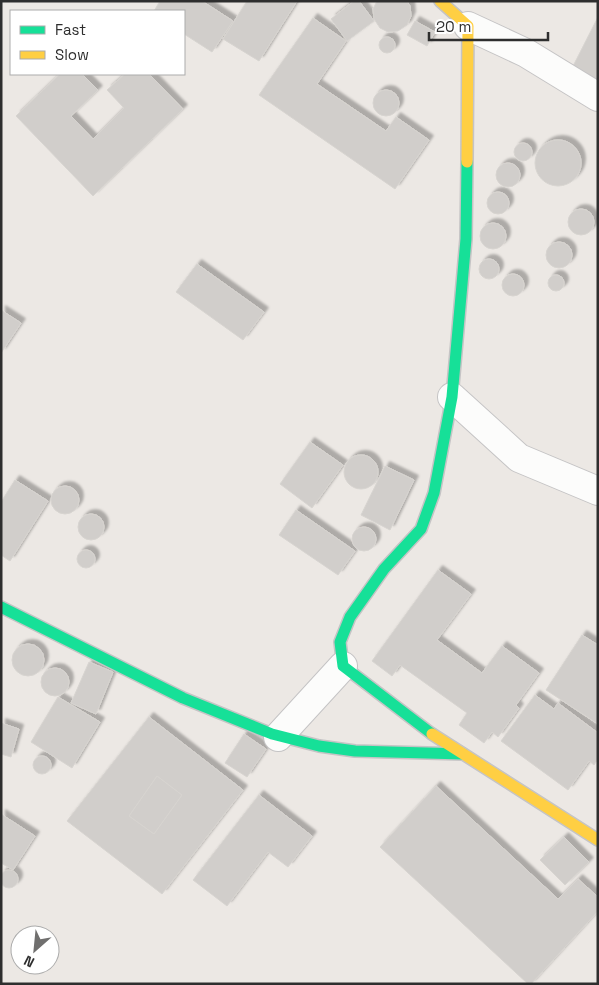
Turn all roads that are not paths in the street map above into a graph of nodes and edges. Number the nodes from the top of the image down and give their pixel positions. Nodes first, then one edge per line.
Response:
1 (440, 1) edge
2 (468, 26) junction
3 (598, 97) edge
4 (452, 397) junction
5 (598, 491) edge
6 (1, 607) edge
7 (343, 666) junction
8 (278, 737) junction
9 (464, 754) junction
10 (598, 840) edge

1 - 2 street
2 - 3 street
2 - 4 street
4 - 5 street
4 - 7 street
6 - 8 street
7 - 8 street
7 - 9 street
8 - 9 street
9 - 10 street

